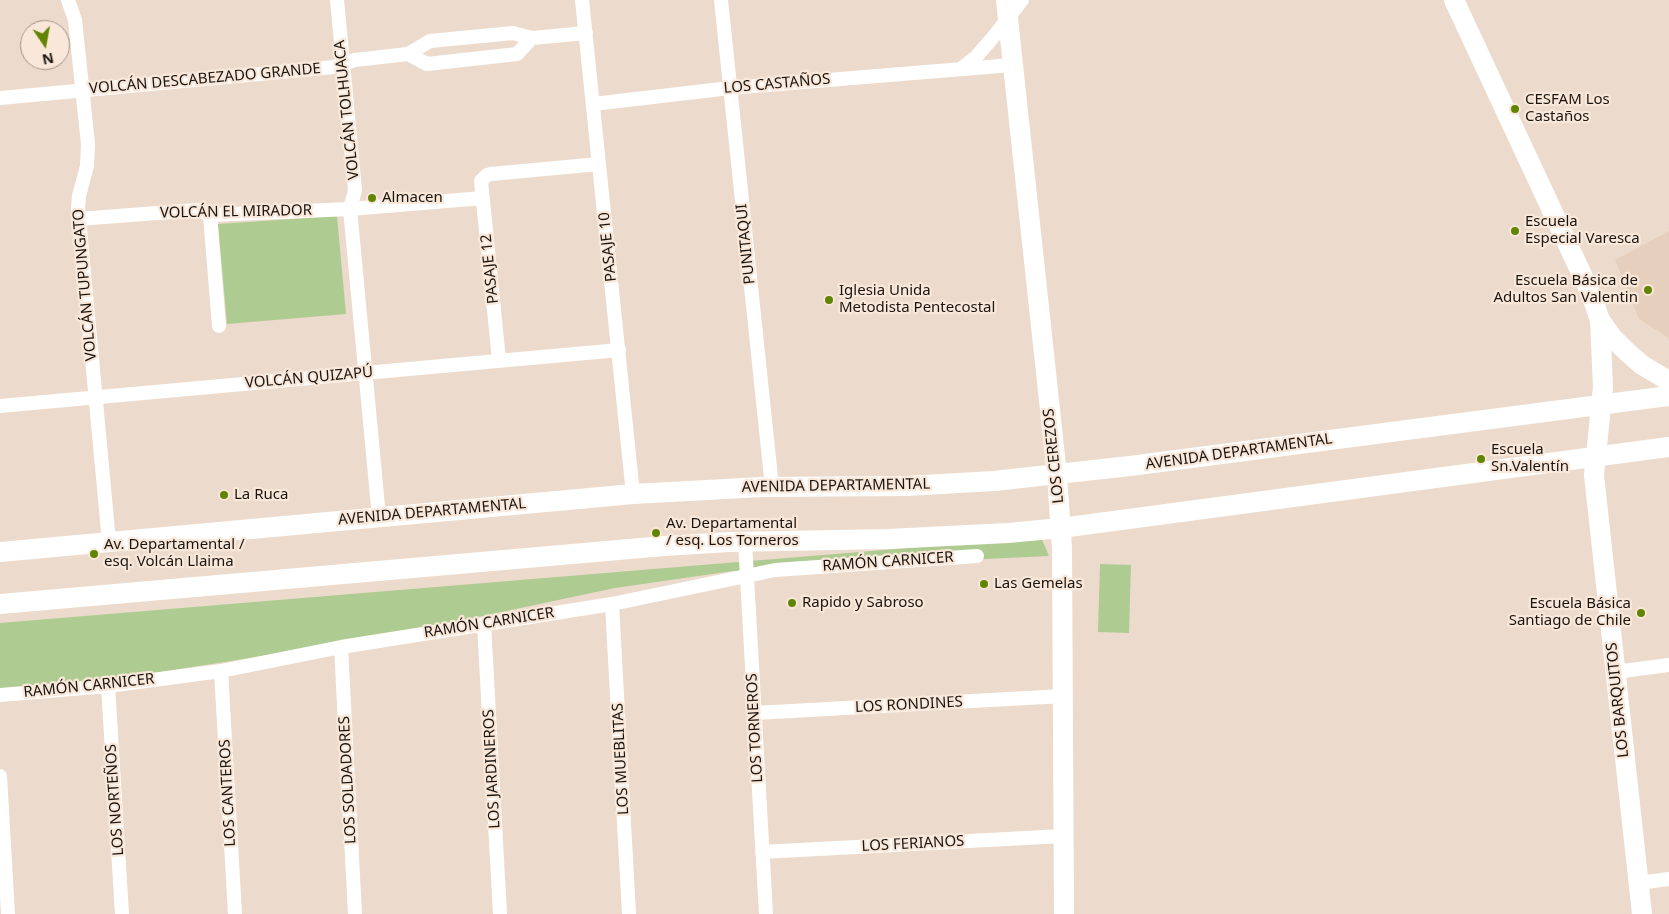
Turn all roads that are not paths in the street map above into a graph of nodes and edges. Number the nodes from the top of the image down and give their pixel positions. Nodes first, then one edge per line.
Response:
1 (68, 0) edge
2 (337, 0) edge
3 (582, 0) edge
4 (721, 0) edge
5 (1022, 0) edge
6 (1454, 0) edge
7 (1007, 10) edge
8 (586, 33) junction
9 (532, 38) junction
10 (408, 54) junction
11 (343, 64) junction
12 (1012, 65) junction
13 (962, 68) junction
14 (730, 88) junction
15 (82, 91) junction
16 (0, 98) edge
17 (593, 104) junction
18 (599, 164) junction
19 (482, 198) junction
20 (350, 209) junction
21 (210, 215) junction
22 (78, 219) junction
23 (1600, 320) junction
24 (220, 326) dead end
25 (618, 350) junction
26 (499, 360) junction
27 (365, 373) junction
28 (1669, 380) edge
29 (1669, 396) edge
30 (95, 397) junction
31 (1601, 404) junction
32 (0, 406) edge
33 (1669, 447) edge
34 (1597, 457) junction
35 (1057, 475) junction
36 (772, 487) junction
37 (633, 494) junction
38 (378, 517) junction
39 (1061, 528) junction
40 (109, 542) junction
41 (745, 542) junction
42 (0, 552) edge
43 (977, 556) dead end
44 (747, 577) junction
45 (0, 604) edge
46 (612, 604) junction
47 (484, 624) junction
48 (340, 647) junction
49 (1669, 665) edge
50 (221, 671) junction
51 (1615, 672) junction
52 (108, 686) junction
53 (0, 695) edge
54 (1063, 696) junction
55 (755, 713) junction
56 (0, 776) edge
57 (1, 816) edge
58 (1063, 836) junction
59 (762, 852) junction
60 (1669, 879) edge
61 (1639, 883) junction
62 (8, 914) edge
63 (122, 914) edge
64 (235, 914) edge
65 (355, 914) edge
66 (500, 914) edge
67 (629, 914) edge
68 (766, 914) edge
69 (1064, 914) edge
70 (1642, 914) edge

1 - 15 street, VOLCÁN TUPUNGATO
2 - 11 street, VOLCÁN TOLHUACA
3 - 8 street, PASAJE 10
4 - 14 street, PUNITAQUI
5 - 7 street
6 - 23 main road
7 - 12 main road, LOS CEREZOS
7 - 13 street
8 - 9 street, VOLCÁN DESCABEZADO GRANDE
8 - 17 street, PASAJE 10
9 - 10 street, VOLCÁN DESCABEZADO GRANDE
9 - 10 street, VOLCÁN DESCABEZADO GRANDE
10 - 11 street, VOLCÁN DESCABEZADO GRANDE
11 - 15 street, VOLCÁN DESCABEZADO GRANDE
11 - 20 street, VOLCÁN TOLHUACA
12 - 13 street, LOS CASTAÑOS
12 - 35 main road, LOS CEREZOS
13 - 14 street, LOS CASTAÑOS
14 - 17 street, LOS CASTAÑOS
14 - 36 street, PUNITAQUI
15 - 16 street, VOLCÁN DESCABEZADO GRANDE
15 - 22 street, VOLCÁN TUPUNGATO
17 - 18 street, PASAJE 10
18 - 19 street, PASAJE 12
18 - 25 street, PASAJE 10
19 - 20 street, VOLCÁN EL MIRADOR
19 - 26 street, PASAJE 12
20 - 21 street, VOLCÁN EL MIRADOR
20 - 27 street, VOLCÁN TOLHUACA
21 - 22 street, VOLCÁN EL MIRADOR
21 - 24 street
22 - 30 street, VOLCÁN TUPUNGATO
23 - 28 main road
23 - 31 main road, LOS BARQUITOS
25 - 26 street, VOLCÁN QUIZAPÚ
25 - 37 street, PASAJE 10
26 - 27 street, VOLCÁN QUIZAPÚ
27 - 30 street, VOLCÁN QUIZAPÚ
27 - 38 street, VOLCÁN TOLHUACA
29 - 31 main road, AVENIDA DEPARTAMENTAL
30 - 32 street, VOLCÁN QUIZAPÚ
30 - 40 street, VOLCÁN TUPUNGATO
31 - 34 main road, LOS BARQUITOS
31 - 35 main road, AVENIDA DEPARTAMENTAL
33 - 34 main road
34 - 39 main road
34 - 51 main road, LOS BARQUITOS
35 - 36 main road, AVENIDA DEPARTAMENTAL
35 - 39 main road, LOS CEREZOS
36 - 37 main road, AVENIDA DEPARTAMENTAL
37 - 38 main road, AVENIDA DEPARTAMENTAL
38 - 40 main road, AVENIDA DEPARTAMENTAL
39 - 41 main road
39 - 54 main road, LOS CEREZOS
40 - 42 main road, AVENIDA DEPARTAMENTAL
41 - 44 street, LOS TORNEROS
41 - 45 main road
43 - 44 street, RAMÓN CARNICER
44 - 46 street, RAMÓN CARNICER
44 - 55 street, LOS TORNEROS
46 - 47 street, RAMÓN CARNICER
46 - 67 street, LOS MUEBLITAS
47 - 48 street, RAMÓN CARNICER
47 - 66 street, LOS JARDINEROS
48 - 50 street, RAMÓN CARNICER
48 - 65 street, LOS SOLDADORES
49 - 51 street
50 - 52 street, RAMÓN CARNICER
50 - 64 street, LOS CANTEROS
51 - 61 main road, LOS BARQUITOS
52 - 53 street, RAMÓN CARNICER
52 - 63 street, LOS NORTEÑOS
54 - 55 street, LOS RONDINES
54 - 58 main road, LOS CEREZOS
55 - 59 street, LOS TORNEROS
56 - 57 street
57 - 62 street
58 - 59 street, LOS FERIANOS
58 - 69 main road, LOS CEREZOS
59 - 68 street, LOS TORNEROS
60 - 61 street
61 - 70 main road, LOS BARQUITOS

